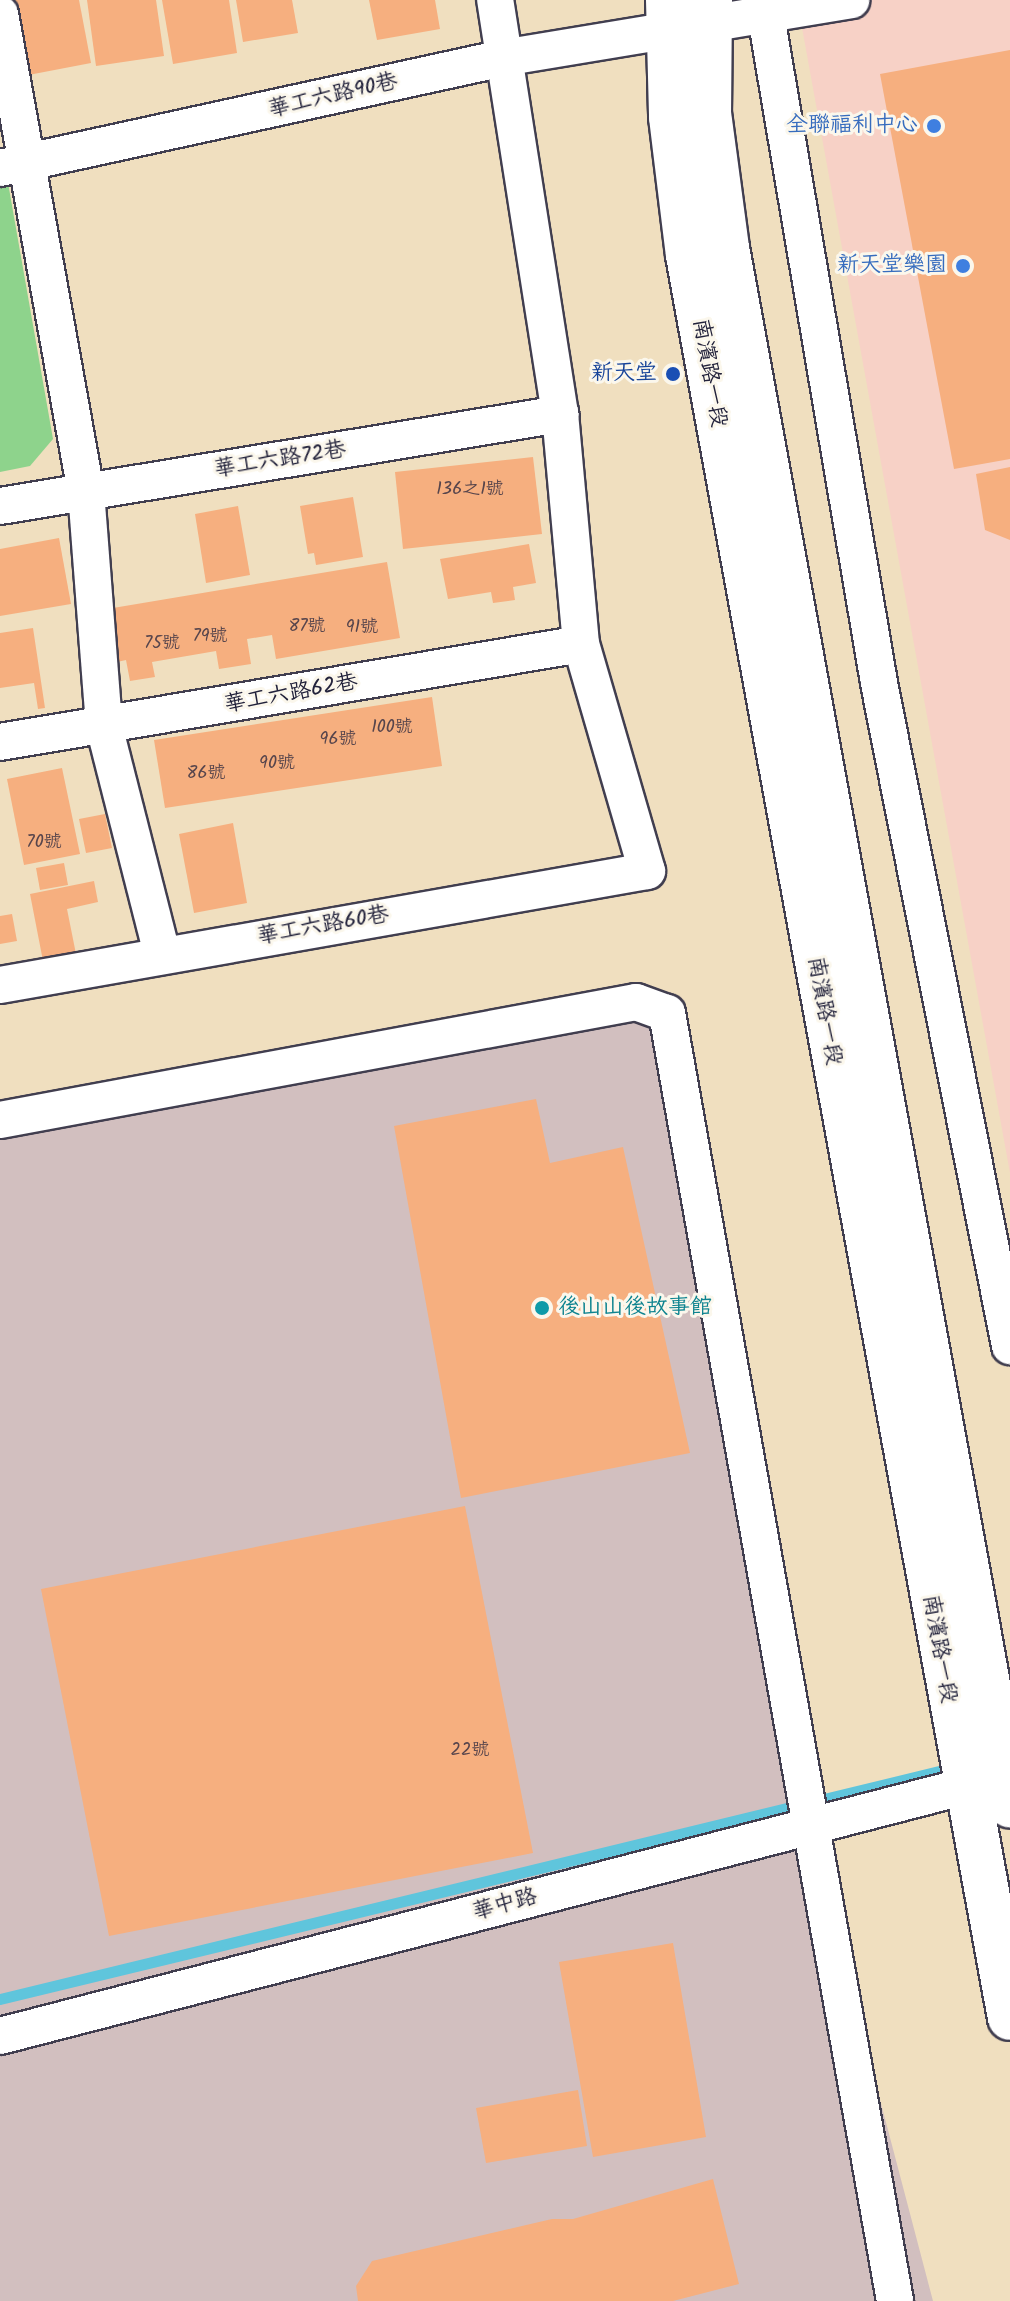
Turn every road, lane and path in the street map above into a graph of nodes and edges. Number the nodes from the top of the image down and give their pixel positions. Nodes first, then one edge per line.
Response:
1 (495, 0) edge
2 (851, 0) edge
3 (710, 11) edge
4 (0, 14) edge
5 (668, 15) edge
6 (766, 16) junction
7 (508, 57) junction
8 (14, 166) edge
9 (560, 414) junction
10 (86, 491) junction
11 (0, 506) edge
12 (581, 644) junction
13 (104, 726) junction
14 (0, 742) edge
15 (162, 953) junction
16 (0, 985) edge
17 (0, 1120) edge
18 (1010, 1346) edge
19 (997, 1786) edge
20 (808, 1826) junction
21 (1010, 2018) edge
22 (0, 2036) edge
23 (895, 2301) edge

1 - 7 street
2 - 6 street, 華工六路90巷
3 - 5 street, 華工六路90巷
3 - 6 street, 華工六路90巷
3 - 19 main road, 南濱路一段
4 - 8 street
5 - 7 street, 華工六路90巷
5 - 19 main road, 南濱路一段
6 - 18 street
7 - 8 street, 華工六路90巷
7 - 9 street
8 - 10 street
9 - 10 street, 華工六路72巷
9 - 12 street
10 - 11 street, 華工六路72巷
10 - 13 street
12 - 13 street, 華工六路62巷
12 - 15 street, 華工六路60巷
13 - 14 street, 華工六路62巷
13 - 15 street
15 - 16 street, 華工六路60巷
17 - 20 street
19 - 20 street, 華中路
19 - 21 main road, 南濱路一段
20 - 22 street, 華中路
20 - 23 street

